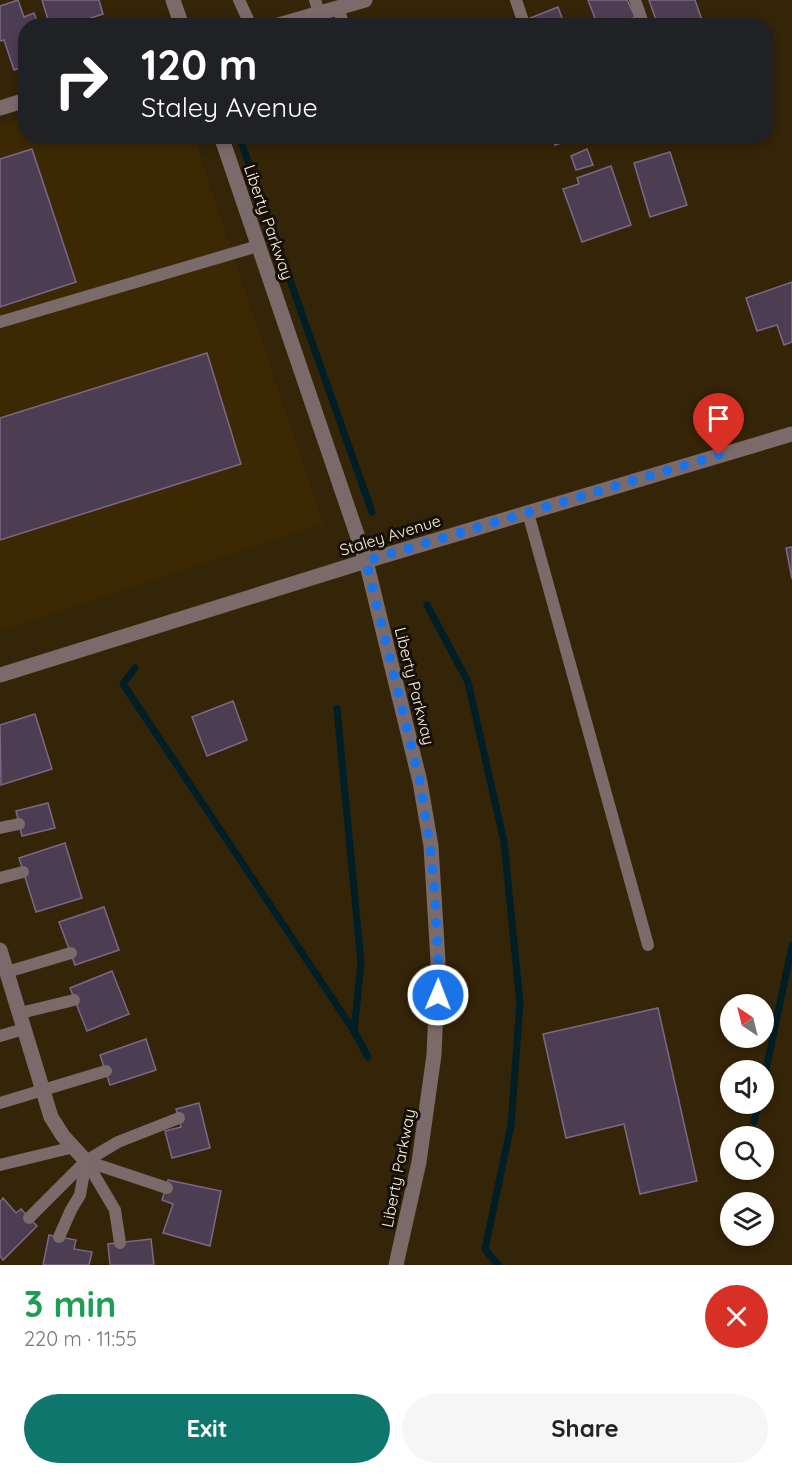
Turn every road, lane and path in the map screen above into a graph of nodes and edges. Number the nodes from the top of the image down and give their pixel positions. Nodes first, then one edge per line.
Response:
1 (173, 0) edge
2 (239, 0) edge
3 (365, 0) edge
4 (516, 0) edge
5 (635, 0) edge
6 (317, 6) edge
7 (338, 8) junction
8 (179, 18) edge
9 (247, 18) edge
10 (292, 18) edge
11 (341, 18) edge
12 (522, 18) edge
13 (641, 18) edge
14 (18, 102) edge
15 (0, 108) edge
16 (224, 144) edge
17 (258, 246) junction
18 (0, 322) edge
19 (792, 434) edge
20 (528, 513) junction
21 (366, 561) junction
22 (0, 675) edge
23 (19, 824) dead end
24 (0, 828) edge
25 (23, 872) dead end
26 (0, 878) edge
27 (648, 945) dead end
28 (0, 950) edge
29 (71, 953) dead end
30 (4, 969) edge
31 (74, 1000) dead end
32 (20, 1013) junction
33 (24, 1029) junction
34 (0, 1036) edge
35 (106, 1071) dead end
36 (43, 1090) junction
37 (0, 1103) edge
38 (179, 1118) dead end
39 (74, 1147) junction
40 (86, 1161) junction
41 (0, 1165) edge
42 (167, 1188) dead end
43 (29, 1218) dead end
44 (59, 1237) dead end
45 (120, 1243) dead end
46 (397, 1262) edge

1 - 8 street
2 - 9 lane
3 - 7 street
4 - 12 lane
5 - 13 lane
6 - 7 street
6 - 10 street
7 - 11 lane
14 - 15 street
16 - 17 street, Liberty Parkway
17 - 18 lane
17 - 21 street, Liberty Parkway
19 - 20 street, Staley Avenue
20 - 21 street, Staley Avenue
20 - 27 lane
21 - 22 street, Staley Avenue
21 - 46 street, Liberty Parkway
23 - 24 lane
25 - 26 lane
28 - 30 street
29 - 30 lane
30 - 32 street
31 - 32 lane
32 - 33 street
33 - 34 lane
33 - 36 street
35 - 36 lane
36 - 37 lane
36 - 39 street
38 - 40 lane
39 - 40 street
39 - 41 lane
40 - 42 lane
40 - 43 lane
40 - 44 lane
40 - 45 lane

